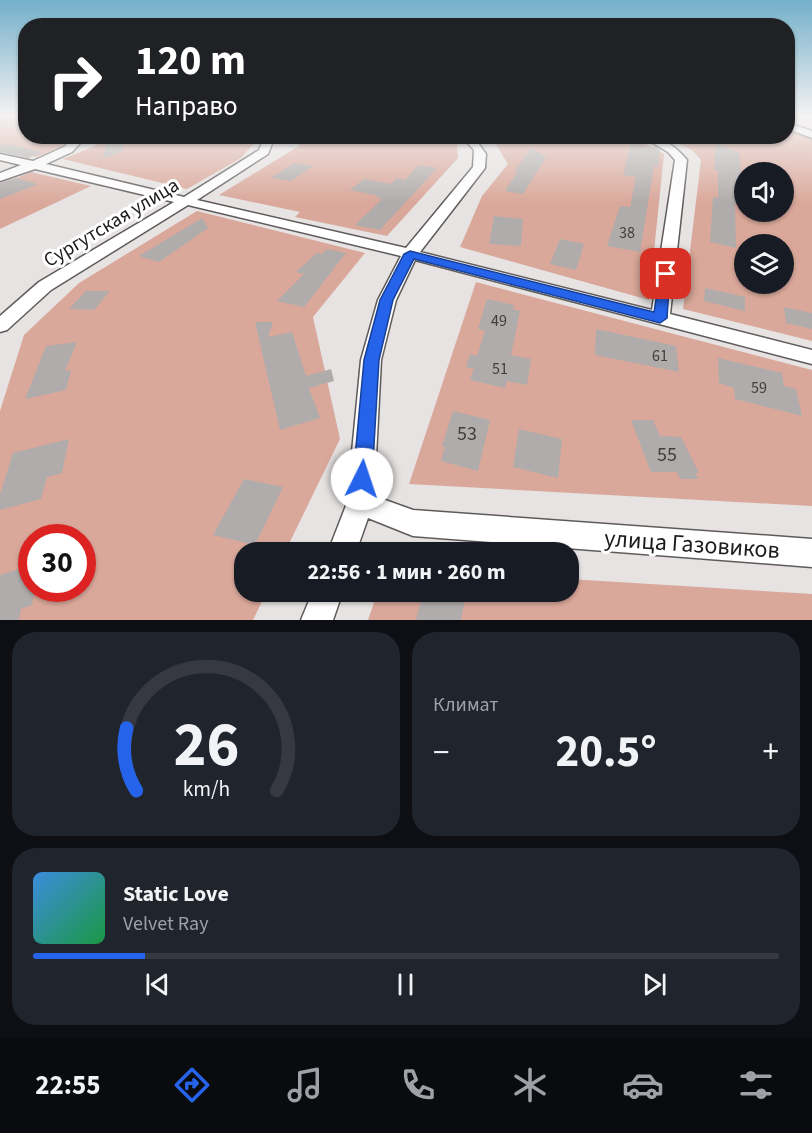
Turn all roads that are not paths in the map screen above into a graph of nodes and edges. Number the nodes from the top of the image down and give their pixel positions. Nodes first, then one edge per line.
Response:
1 (75, 145) edge
2 (267, 145) edge
3 (476, 145) edge
4 (663, 145) edge
5 (0, 158) edge
6 (32, 165) junction
7 (0, 177) edge
8 (189, 200) junction
9 (410, 254) junction
10 (660, 318) junction
11 (0, 326) edge
12 (812, 357) edge
13 (360, 503) junction
14 (346, 542) edge
15 (812, 553) edge
16 (324, 602) edge
17 (317, 620) edge

1 - 6 street
2 - 8 street, Сургутская улица
3 - 9 street
4 - 10 street
5 - 6 street
6 - 7 street
6 - 8 street
8 - 9 street
8 - 11 street, Сургутская улица
9 - 10 street
9 - 13 street
10 - 12 street
13 - 14 street
13 - 15 street, улица Газовиков
16 - 17 street

